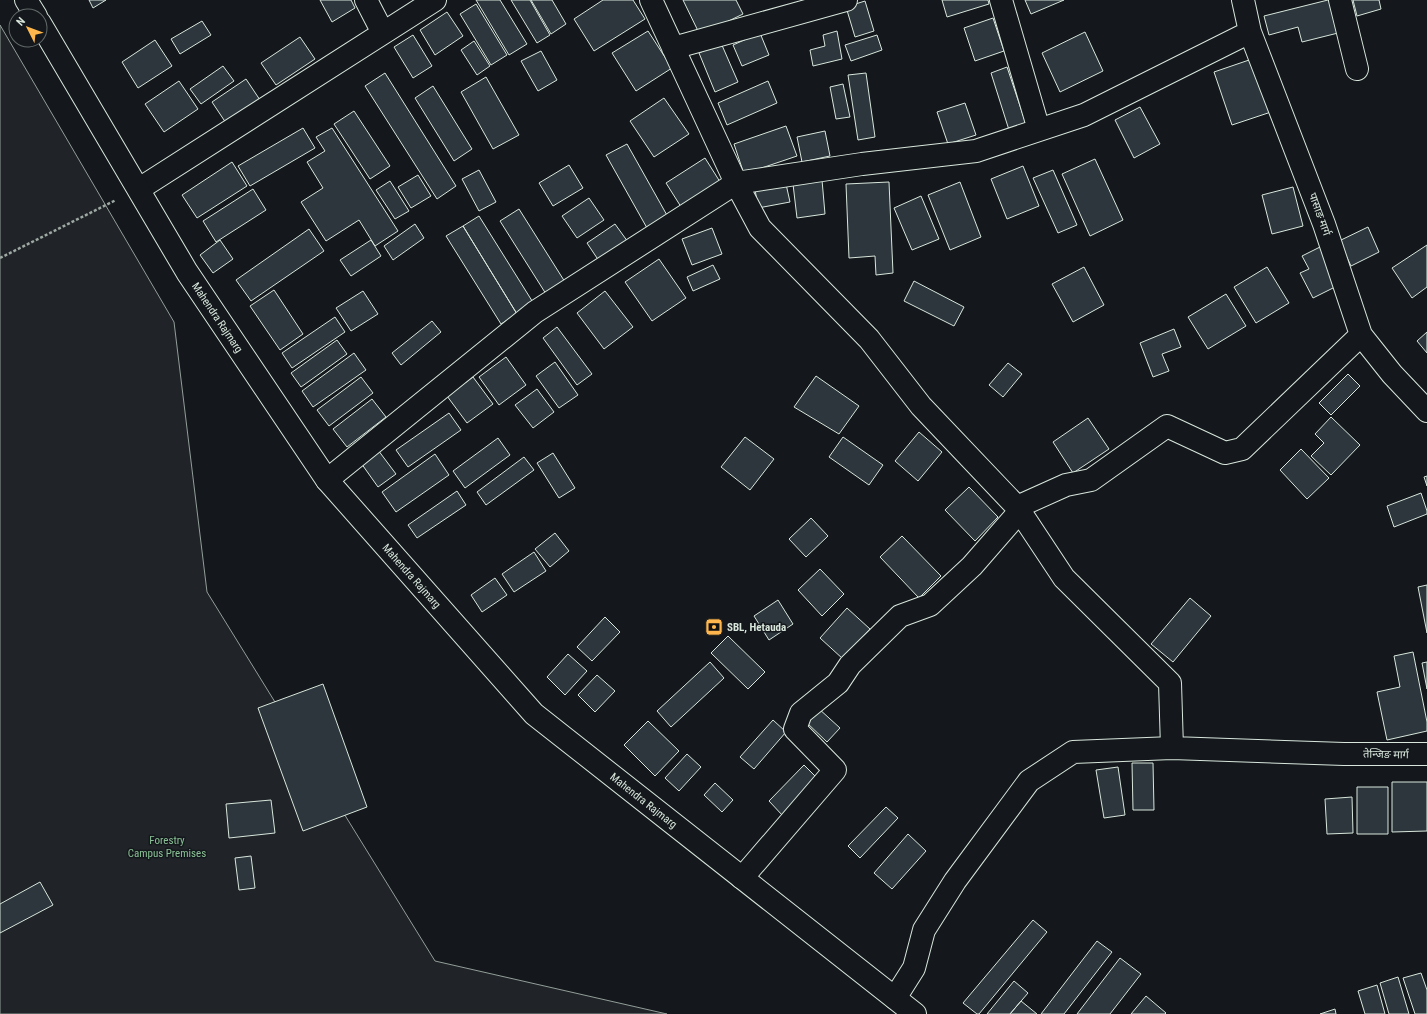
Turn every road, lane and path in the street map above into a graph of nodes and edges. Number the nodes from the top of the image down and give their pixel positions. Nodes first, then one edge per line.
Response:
1 (366, 0) edge
2 (435, 0) edge
3 (651, 0) edge
4 (846, 0) edge
5 (1001, 0) edge
6 (1243, 0) edge
7 (1340, 0) edge
8 (1250, 32) junction
9 (383, 33) junction
10 (48, 36) edge
11 (673, 48) junction
12 (1357, 69) dead end
13 (1039, 130) junction
14 (736, 183) junction
15 (139, 189) junction
16 (0, 258) edge
17 (1361, 335) junction
18 (1427, 411) edge
19 (327, 480) junction
20 (1018, 509) junction
21 (1172, 748) junction
22 (1427, 754) edge
23 (742, 878) junction
24 (895, 998) junction
25 (915, 1014) edge

1 - 9 main road
2 - 9 main road
3 - 11 main road
4 - 11 main road
5 - 13 main road
6 - 8 main road, पासाङ मार्ग
7 - 12 main road
8 - 13 main road
8 - 17 main road, पासाङ मार्ग
9 - 15 main road
10 - 15 main road, Mahendra Rajmarg
11 - 14 main road
13 - 14 main road
14 - 19 main road
14 - 20 main road
15 - 16 path
15 - 19 main road, Mahendra Rajmarg
17 - 18 main road, पासाङ मार्ग
17 - 20 main road
19 - 23 main road, Mahendra Rajmarg
20 - 21 main road
20 - 23 main road
21 - 22 main road, तेन्जिङ मार्ग
21 - 24 main road, तेन्जिङ मार्ग
23 - 24 main road, Mahendra Rajmarg
24 - 25 main road, Mahendra Rajmarg

